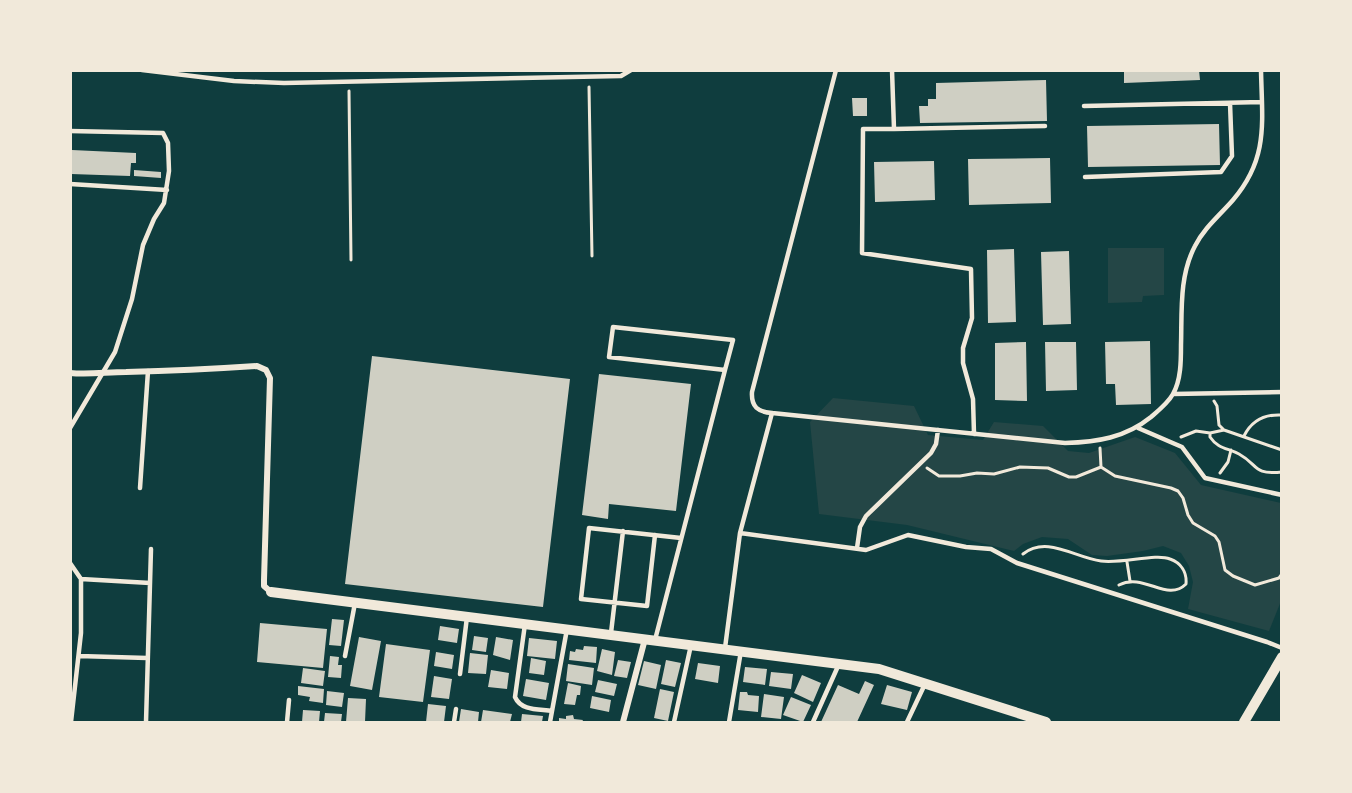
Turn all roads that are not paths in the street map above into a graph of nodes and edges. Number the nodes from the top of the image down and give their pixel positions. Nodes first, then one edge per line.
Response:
1 (142, 70) edge
2 (631, 70) edge
3 (836, 70) edge
4 (892, 70) edge
5 (1261, 70) edge
6 (184, 73) edge
7 (609, 73) edge
8 (1262, 102) junction
9 (1230, 103) junction
10 (1084, 106) dead end
11 (1045, 126) dead end
12 (894, 129) junction
13 (70, 131) edge
14 (1084, 177) dead end
15 (70, 184) edge
16 (167, 190) junction
17 (725, 370) junction
18 (148, 371) junction
19 (103, 372) junction
20 (70, 373) edge
21 (1281, 392) edge
22 (1173, 394) junction
23 (772, 413) junction
24 (70, 428) edge
25 (1138, 428) junction
26 (938, 430) junction
27 (974, 434) junction
28 (141, 488) dead end
29 (1281, 495) edge
30 (623, 531) junction
31 (740, 533) junction
32 (655, 535) junction
33 (681, 537) junction
34 (857, 548) junction
35 (152, 549) dead end
36 (70, 563) edge
37 (81, 579) junction
38 (150, 583) junction
39 (271, 592) joint
40 (615, 602) junction
41 (355, 603) junction
42 (467, 617) junction
43 (525, 624) junction
44 (567, 629) junction
45 (611, 635) junction
46 (650, 640) junction
47 (692, 645) junction
48 (1281, 648) edge
49 (725, 649) junction
50 (741, 651) junction
51 (79, 656) junction
52 (345, 656) dead end
53 (1281, 657) edge
54 (147, 658) junction
55 (839, 664) junction
56 (460, 674) dead end
57 (925, 684) junction
58 (289, 700) dead end
59 (456, 709) dead end
60 (552, 711) junction
61 (70, 723) edge
62 (146, 723) edge
63 (287, 723) edge
64 (454, 723) edge
65 (550, 723) edge
66 (623, 723) edge
67 (674, 723) edge
68 (729, 723) edge
69 (813, 723) edge
70 (907, 723) edge
71 (1046, 723) edge
72 (1244, 723) edge

1 - 6 lane
2 - 7 lane
3 - 23 lane
4 - 12 lane
5 - 8 lane
6 - 7 lane
8 - 9 lane
8 - 22 lane
9 - 10 lane
9 - 14 lane
11 - 12 lane
12 - 27 lane
13 - 16 lane
15 - 16 lane
16 - 19 lane
17 - 17 lane
17 - 33 lane
18 - 19 street
18 - 28 lane
18 - 39 street
19 - 20 street
19 - 24 lane
21 - 22 lane
22 - 25 lane
23 - 26 lane
23 - 31 lane
25 - 27 lane
25 - 29 lane
26 - 27 lane
26 - 34 lane
30 - 32 lane
30 - 40 lane
30 - 40 lane
31 - 34 lane
31 - 49 lane
32 - 33 lane
32 - 40 lane
33 - 46 lane
34 - 48 lane
35 - 38 lane
36 - 37 lane
37 - 38 lane
37 - 51 lane
38 - 54 lane
39 - 41 street
40 - 45 lane
41 - 42 street
41 - 52 lane
42 - 43 street
42 - 56 lane
43 - 44 street
43 - 60 lane
44 - 45 street
44 - 60 lane
45 - 46 street
46 - 47 street
46 - 66 street
47 - 49 street
47 - 67 lane
49 - 50 street
50 - 55 street
50 - 68 lane
51 - 54 lane
51 - 61 lane
53 - 72 street
54 - 62 lane
55 - 57 street
55 - 69 lane
57 - 70 lane
57 - 71 street
58 - 63 lane
59 - 64 lane
60 - 65 lane

